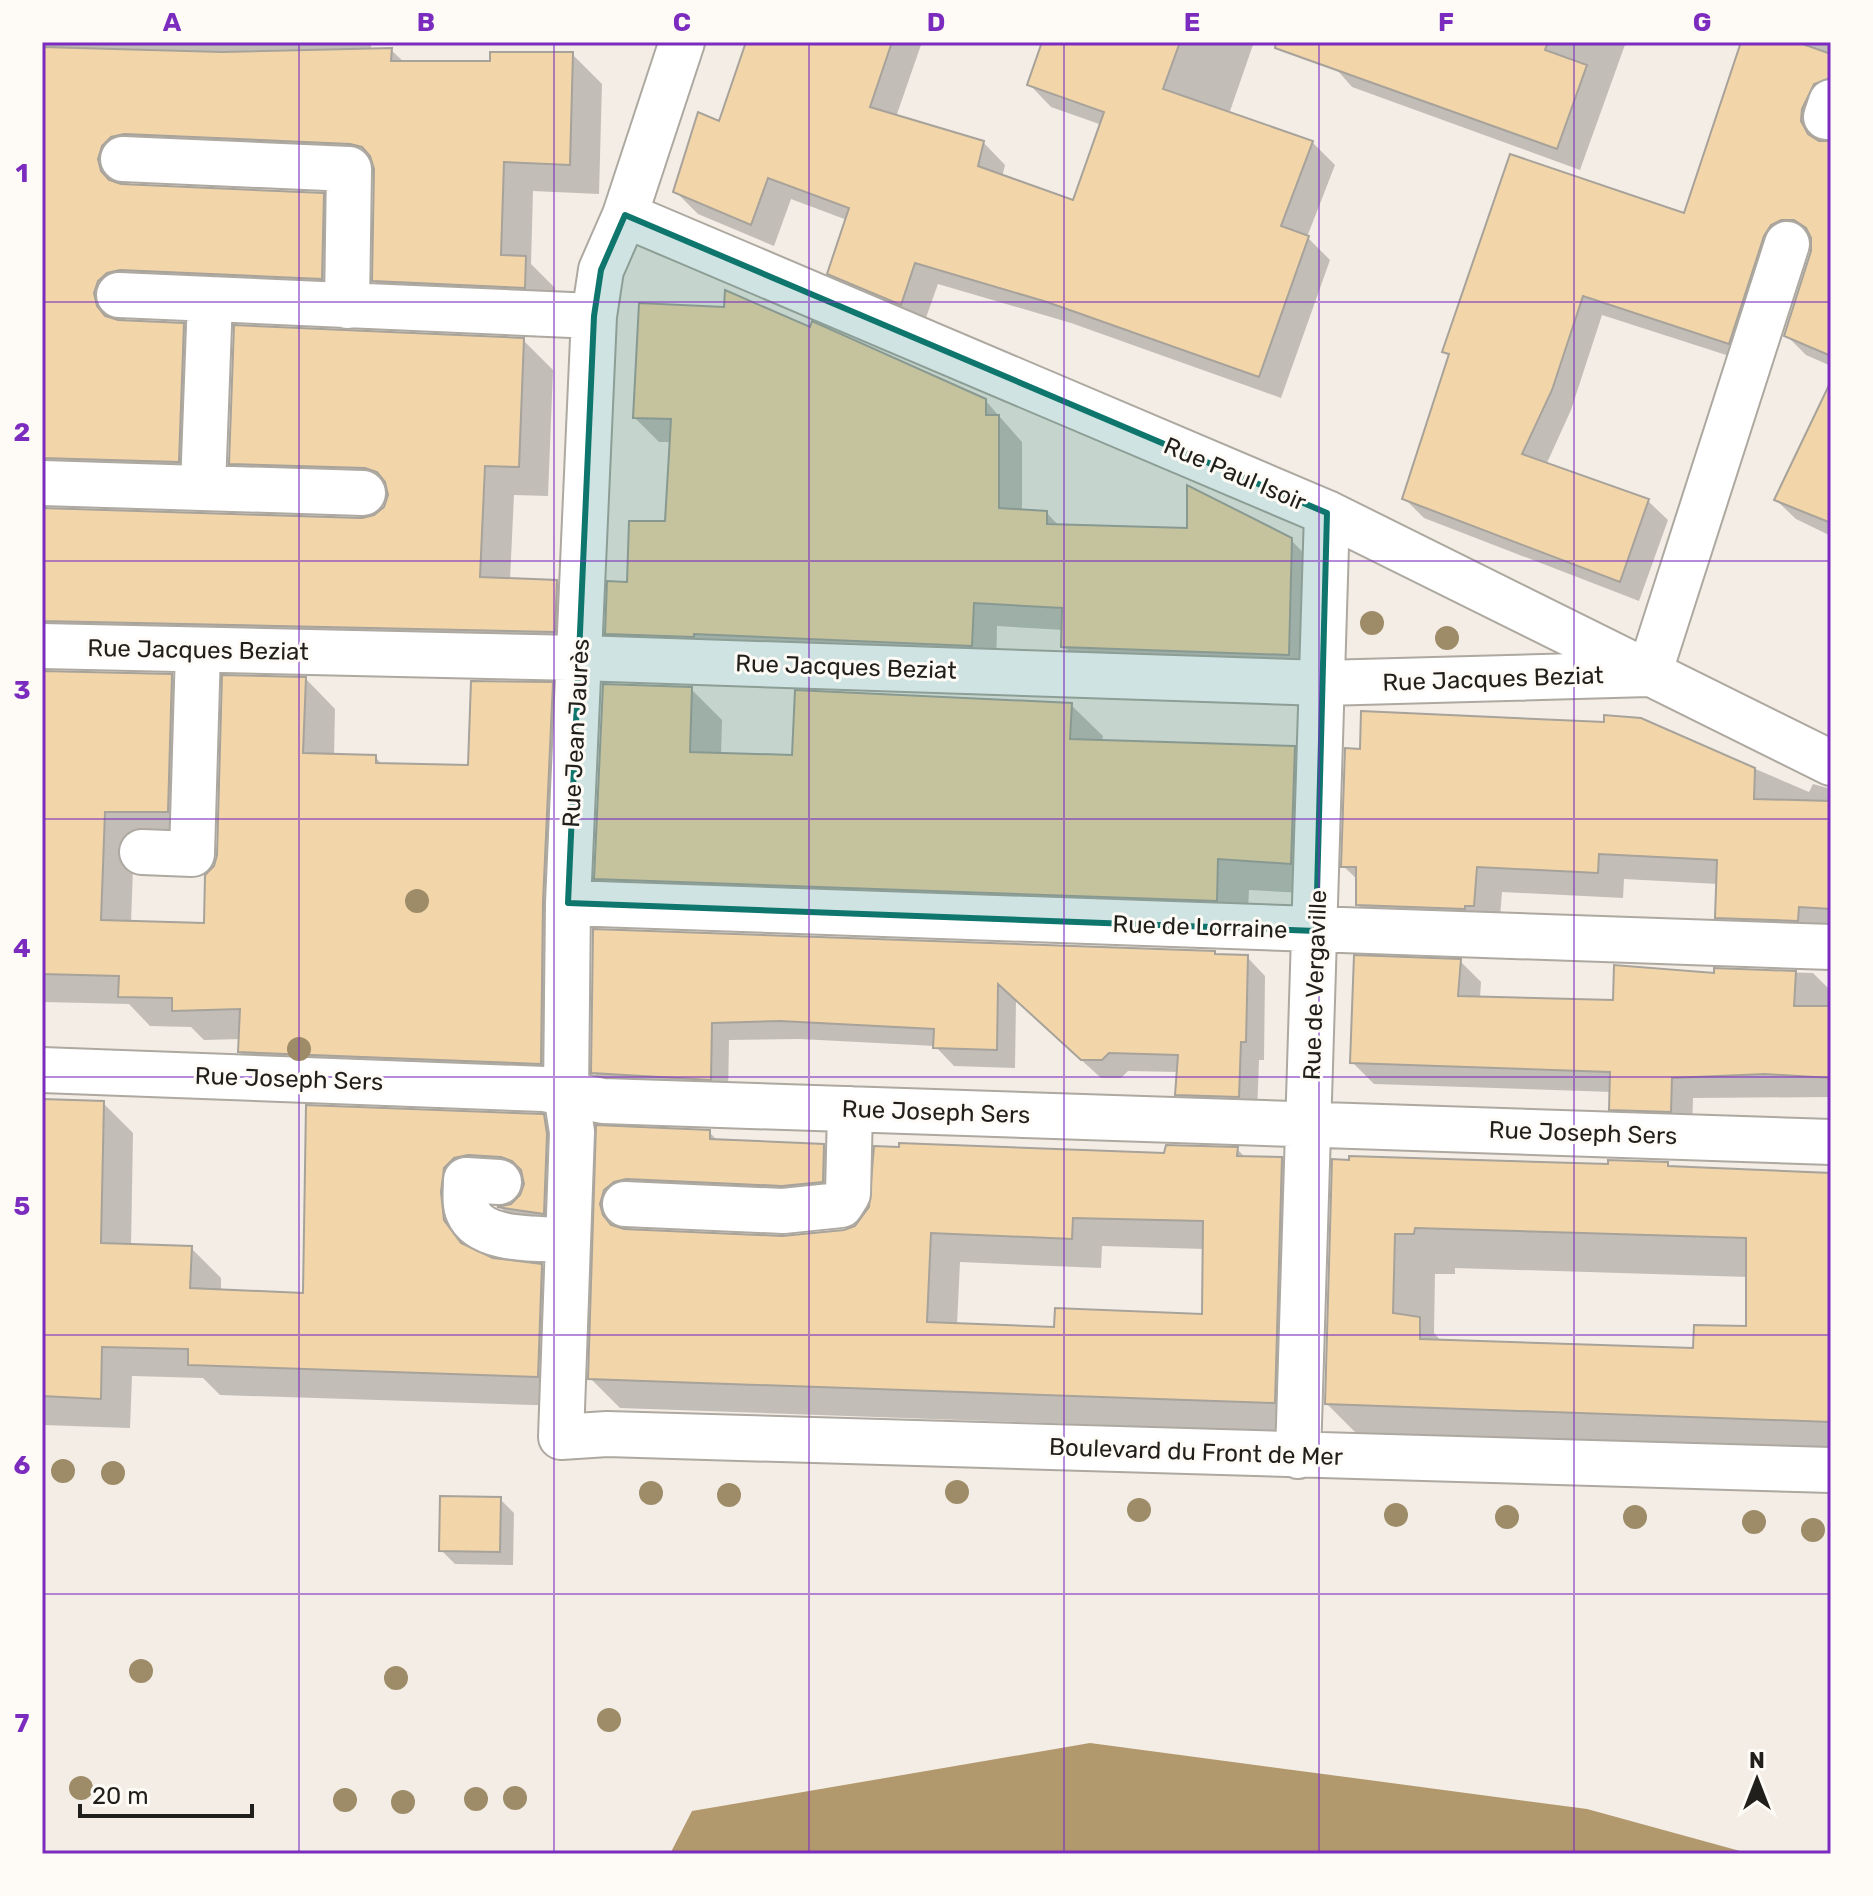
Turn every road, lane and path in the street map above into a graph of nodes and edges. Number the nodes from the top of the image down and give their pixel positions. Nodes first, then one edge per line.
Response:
1 (682, 42) edge
2 (123, 159) dead end
3 (625, 215) junction
4 (1787, 244) dead end
5 (119, 295) dead end
6 (210, 299) junction
7 (347, 306) junction
8 (594, 316) junction
9 (42, 483) edge
10 (203, 487) junction
11 (363, 493) dead end
12 (1327, 513) junction
13 (42, 646) edge
14 (198, 650) junction
15 (580, 658) junction
16 (1649, 674) junction
17 (1323, 683) junction
18 (1831, 763) edge
19 (142, 852) dead end
20 (568, 903) junction
21 (1316, 931) junction
22 (1831, 947) edge
23 (42, 1070) edge
24 (566, 1094) junction
25 (850, 1109) junction
26 (1310, 1124) junction
27 (1831, 1142) edge
28 (499, 1182) dead end
29 (625, 1204) dead end
30 (568, 1240) junction
31 (561, 1437) joint
32 (1298, 1456) junction
33 (1831, 1470) edge

1 - 3 street, Rue Jean Jaurès
2 - 7 street
3 - 8 street, Rue Jean Jaurès
3 - 12 street, Rue Paul Isoir
4 - 16 street
5 - 6 street
6 - 7 street
6 - 10 street
7 - 8 street
8 - 15 street, Rue Jean Jaurès
9 - 10 street
10 - 11 street
12 - 16 street, Rue Paul Isoir
12 - 17 street, Rue de Vergaville
13 - 14 street, Rue Jacques Beziat
14 - 15 street, Rue Jacques Beziat
14 - 19 street
15 - 17 street, Rue Jacques Beziat
15 - 20 street, Rue Jean Jaurès
16 - 17 street, Rue Jacques Beziat
16 - 18 street, Rue Paul Isoir
17 - 21 street, Rue de Vergaville
20 - 21 street, Rue de Lorraine
20 - 24 street, Rue Jean Jaurès
21 - 22 street, Rue de Lorraine
21 - 26 street, Rue de Vergaville
23 - 24 street, Rue Joseph Sers
24 - 25 street, Rue Joseph Sers
24 - 30 street, Rue Jean Jaurès
25 - 26 street, Rue Joseph Sers
25 - 29 street
26 - 27 street, Rue Joseph Sers
26 - 32 street, Rue de Vergaville
28 - 30 street
30 - 31 street, Rue Jean Jaurès
31 - 32 street, Boulevard du Front de Mer
32 - 33 street, Boulevard du Front de Mer

